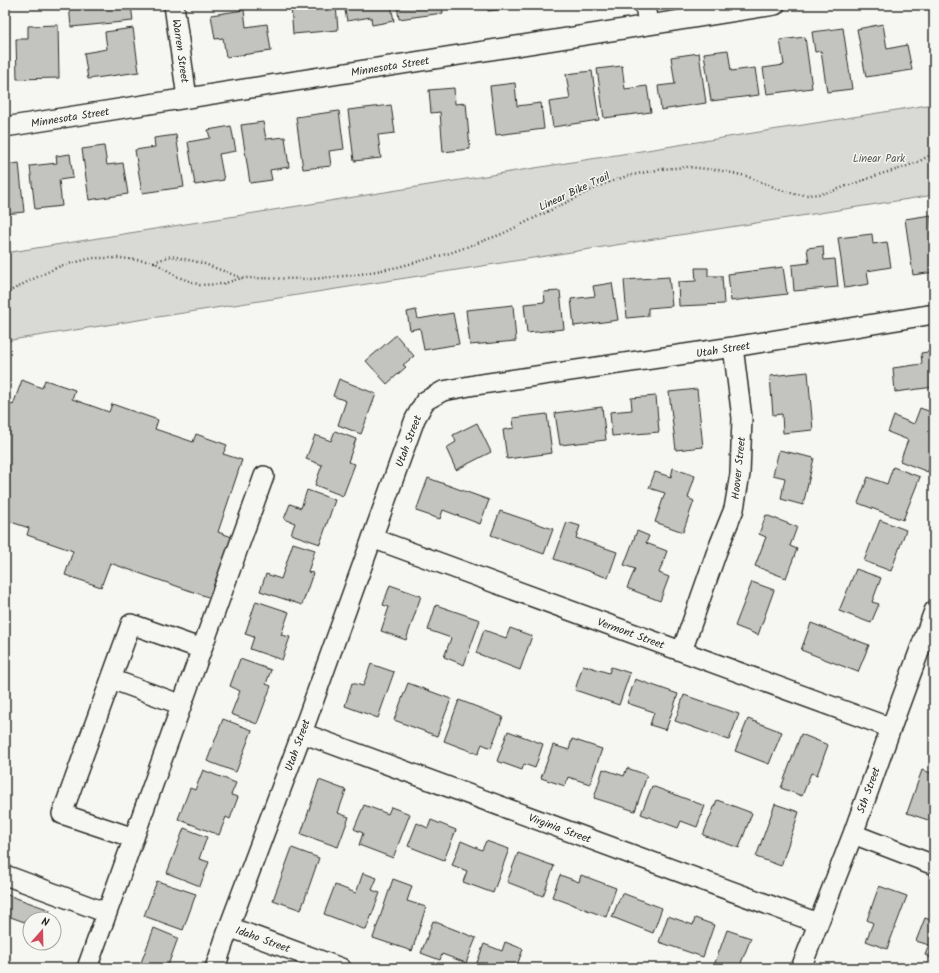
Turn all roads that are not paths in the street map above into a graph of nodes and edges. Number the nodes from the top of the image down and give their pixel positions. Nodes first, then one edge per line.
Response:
1 (174, 5) edge
2 (645, 5) edge
3 (775, 5) edge
4 (648, 26) junction
5 (188, 98) junction
6 (5, 127) edge
7 (934, 314) edge
8 (733, 348) junction
9 (264, 476) dead end
10 (372, 538) junction
11 (934, 611) edge
12 (929, 643) edge
13 (202, 649) junction
14 (682, 651) junction
15 (111, 679) junction
16 (182, 705) junction
17 (890, 728) junction
18 (302, 733) junction
19 (853, 834) junction
20 (134, 838) junction
21 (934, 865) edge
22 (5, 875) edge
23 (107, 913) junction
24 (818, 923) junction
25 (229, 927) junction
26 (88, 968) edge
27 (215, 968) edge
28 (341, 968) edge
29 (802, 968) edge

1 - 5 street, Warren Street
2 - 4 street
3 - 4 street, Minnesota Street
4 - 5 street, Minnesota Street
5 - 6 street, Minnesota Street
7 - 8 street, Utah Street
8 - 10 street, Utah Street
8 - 14 street, Hoover Street
9 - 13 street
10 - 14 street, Vermont Street
10 - 18 street, Utah Street
11 - 12 street, 5th Street
12 - 17 street, 5th Street
13 - 15 street
13 - 16 street
14 - 17 street, Vermont Street
15 - 16 street
15 - 20 street
16 - 20 street
17 - 19 street, 5th Street
18 - 24 street, Virginia Street
18 - 25 street, Utah Street
19 - 21 street
19 - 24 street, 5th Street
20 - 23 street
22 - 23 street
23 - 26 street
24 - 29 street, 5th Street
25 - 27 street, Utah Street
25 - 28 street, Idaho Street

